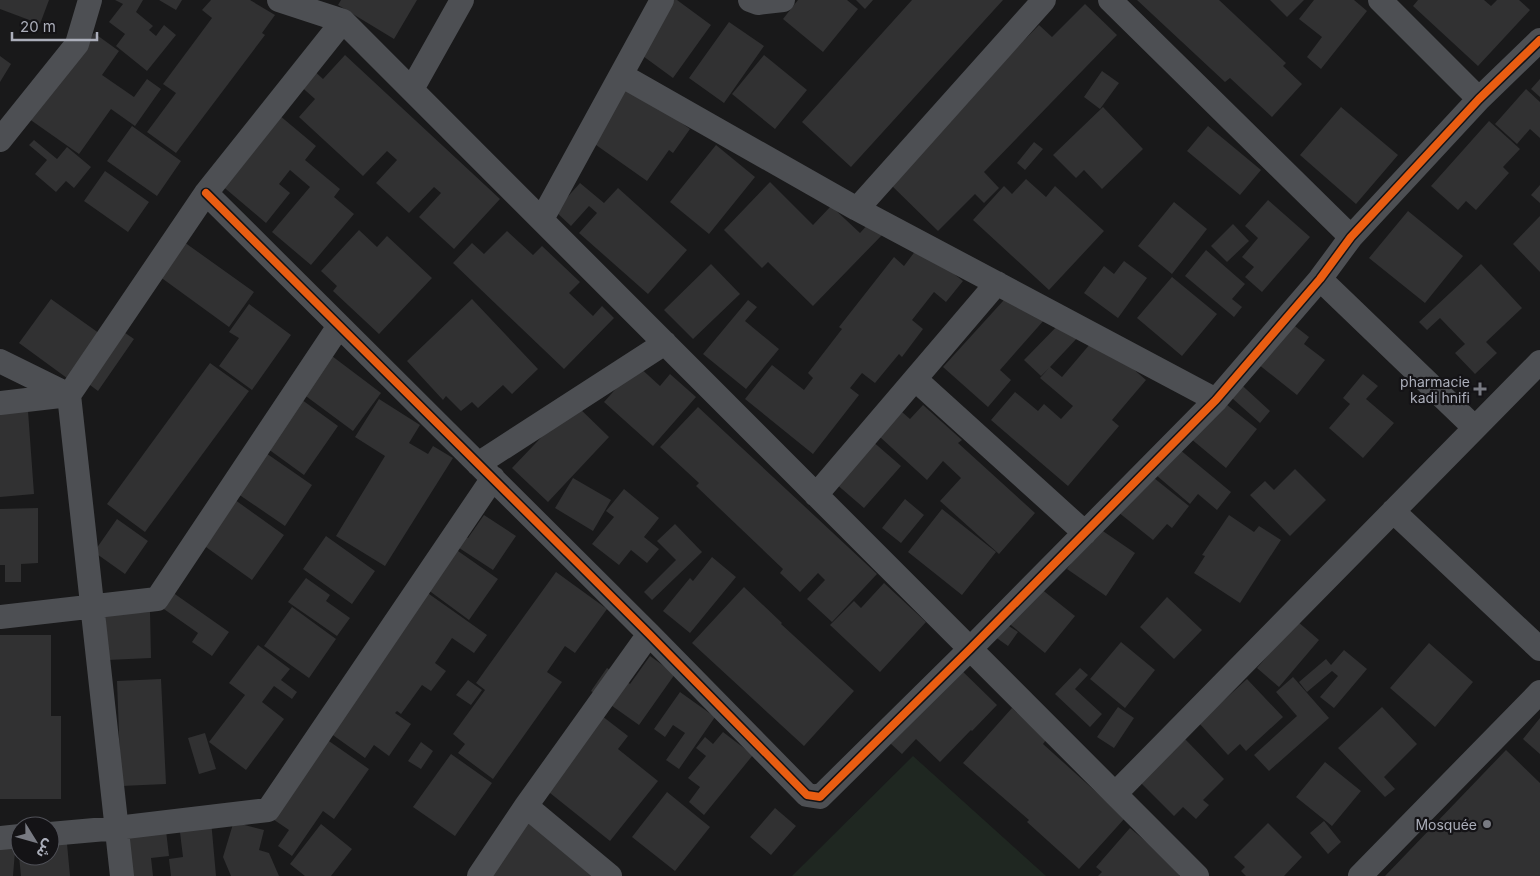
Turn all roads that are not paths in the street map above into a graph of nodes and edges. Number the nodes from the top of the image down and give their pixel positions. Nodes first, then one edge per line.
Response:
1 (90, 0) edge
2 (279, 0) edge
3 (462, 0) edge
4 (662, 0) edge
5 (750, 0) edge
6 (783, 0) edge
7 (1044, 0) edge
8 (1110, 0) edge
9 (1380, 0) edge
10 (343, 20) junction
11 (1540, 40) edge
12 (621, 75) junction
13 (412, 89) junction
14 (1479, 99) junction
15 (0, 140) edge
16 (206, 193) junction
17 (857, 209) junction
18 (542, 219) junction
19 (1351, 236) junction
20 (1320, 278) junction
21 (998, 283) junction
22 (339, 326) junction
23 (665, 343) junction
24 (0, 361) edge
25 (1540, 362) edge
26 (915, 379) junction
27 (69, 394) junction
28 (1216, 400) junction
29 (0, 403) edge
30 (1475, 428) junction
31 (485, 471) junction
32 (816, 494) junction
33 (1393, 511) junction
34 (1084, 533) junction
35 (92, 606) junction
36 (0, 617) edge
37 (650, 634) junction
38 (970, 649) junction
39 (1540, 649) edge
40 (1540, 692) edge
41 (1115, 794) junction
42 (526, 806) junction
43 (117, 828) junction
44 (60, 833) edge
45 (122, 876) edge
46 (479, 876) edge
47 (610, 876) edge
48 (1197, 876) edge
49 (1360, 876) edge

1 - 15 street
2 - 10 street
3 - 13 street
4 - 12 street
5 - 6 street
7 - 17 street
8 - 19 street
9 - 14 street
10 - 13 street
10 - 16 street
11 - 14 street
12 - 17 street
12 - 18 street
13 - 18 street
14 - 19 street
16 - 22 street
16 - 27 street
17 - 21 street
18 - 23 street
19 - 20 street
20 - 28 street
20 - 30 street
21 - 26 street
21 - 28 street
22 - 31 street
22 - 35 street
23 - 31 street
23 - 32 street
24 - 27 street
25 - 30 street
26 - 32 street
26 - 34 street
27 - 29 street
27 - 35 street
28 - 34 street
30 - 33 street
31 - 37 street
31 - 43 street
32 - 38 street
33 - 39 street
33 - 41 street
34 - 38 street
35 - 36 street
35 - 43 street
37 - 38 street
37 - 42 street
38 - 41 street
40 - 49 street
41 - 48 street
42 - 46 street
42 - 47 street
43 - 44 street
43 - 45 street

